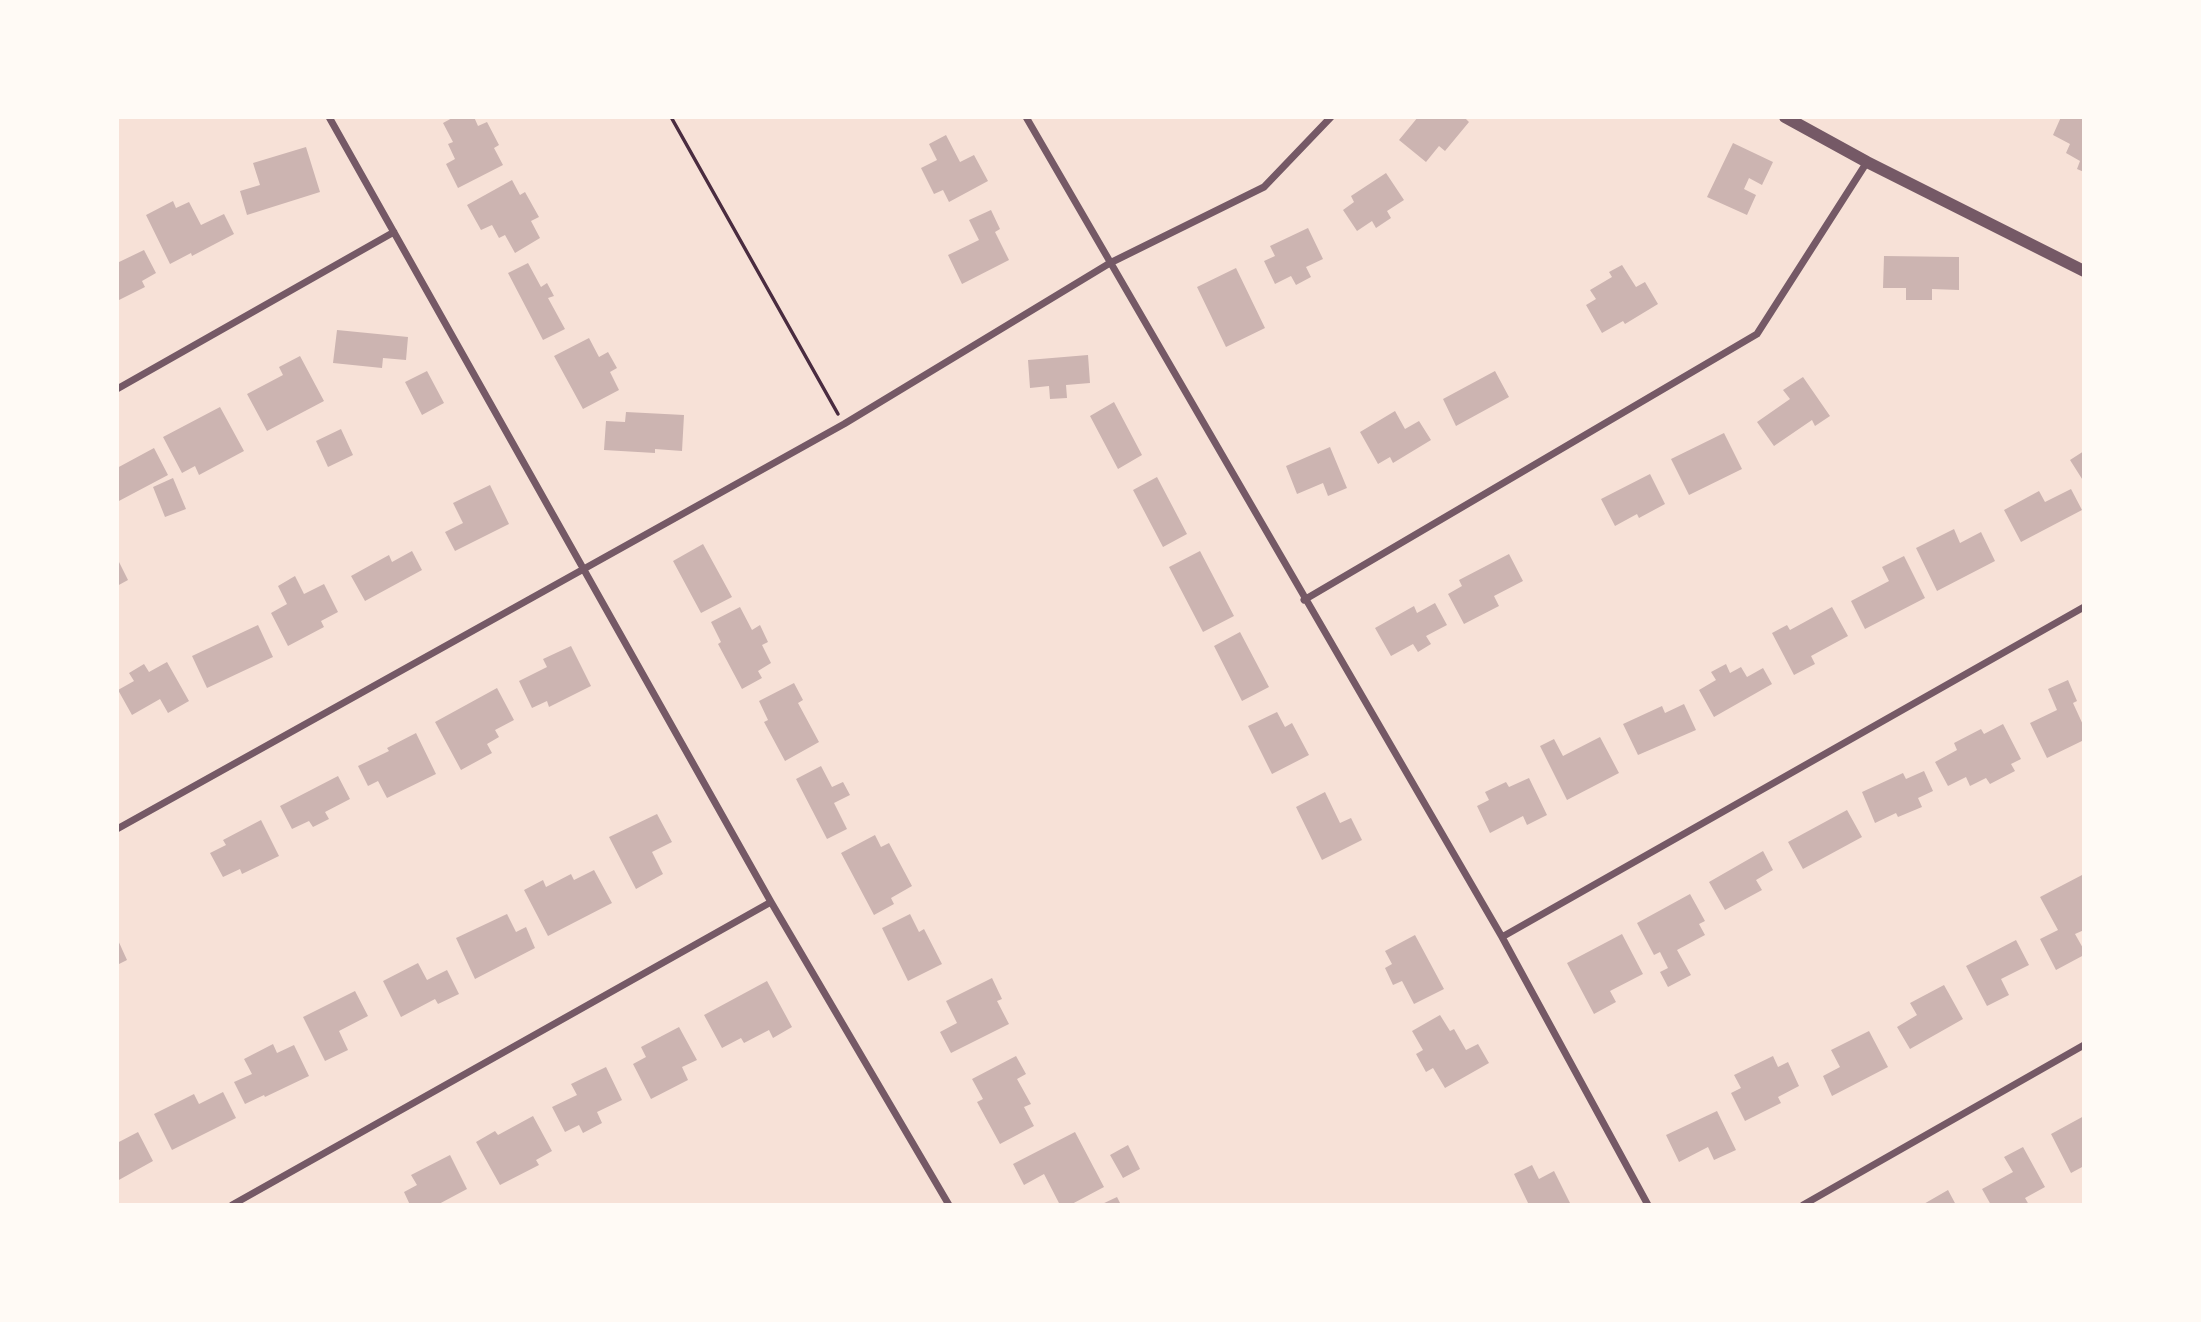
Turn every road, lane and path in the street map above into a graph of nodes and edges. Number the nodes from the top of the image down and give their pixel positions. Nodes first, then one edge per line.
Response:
1 (329, 117) edge
2 (671, 117) edge
3 (1026, 117) edge
4 (1331, 117) edge
5 (1785, 117) edge
6 (1867, 162) junction
7 (394, 232) junction
8 (1110, 263) junction
9 (2084, 271) edge
10 (117, 389) edge
11 (844, 424) junction
12 (584, 568) junction
13 (1304, 600) junction
14 (2084, 607) edge
15 (117, 829) edge
16 (771, 902) junction
17 (1502, 937) junction
18 (2084, 1045) edge
19 (232, 1205) edge
20 (949, 1205) edge
21 (1648, 1205) edge
22 (1803, 1205) edge

1 - 7 street
2 - 11 path
3 - 8 street
4 - 8 street
5 - 6 street
6 - 9 street
6 - 13 street
7 - 10 street
7 - 12 street
8 - 11 street
8 - 13 street
11 - 12 street
12 - 15 street
12 - 16 street
13 - 17 street
14 - 17 street
16 - 19 street
16 - 20 street
17 - 21 street
18 - 22 street

